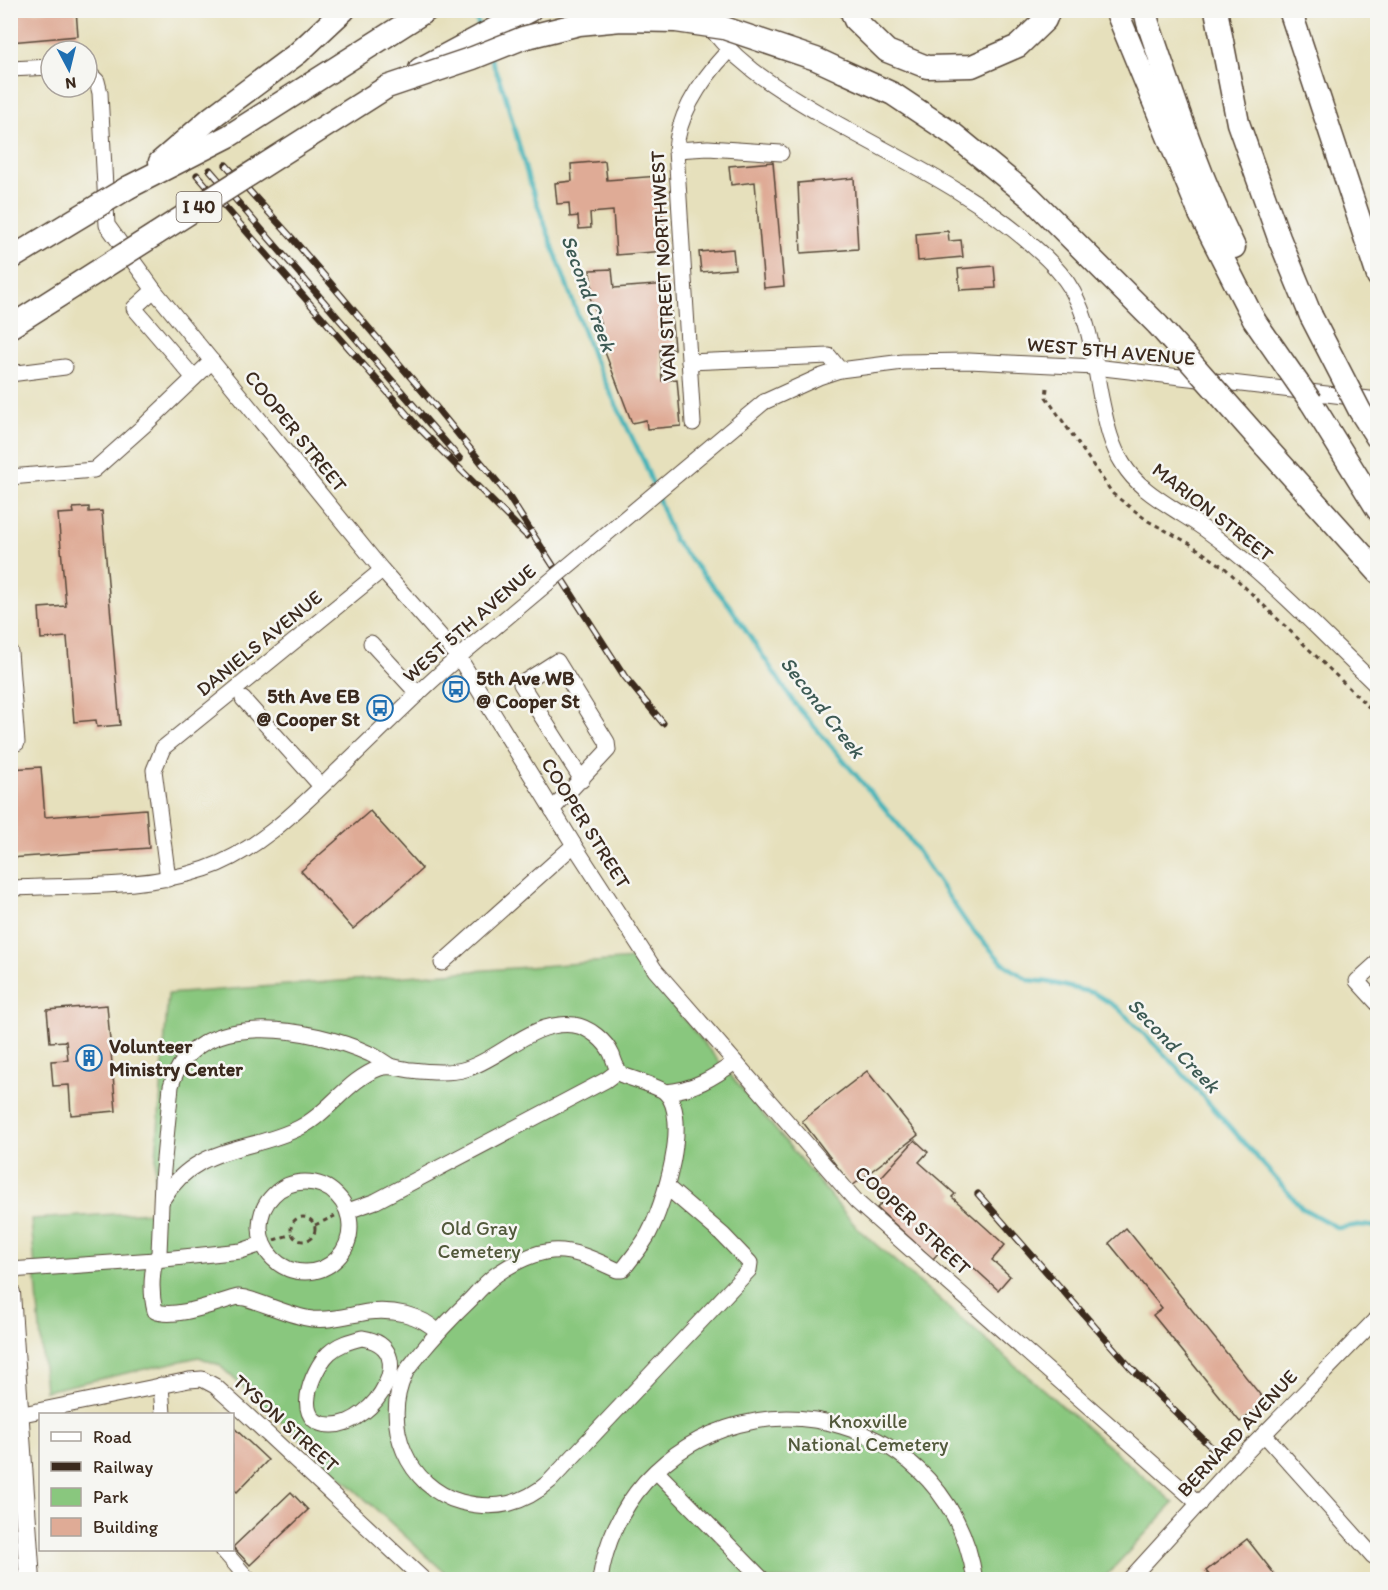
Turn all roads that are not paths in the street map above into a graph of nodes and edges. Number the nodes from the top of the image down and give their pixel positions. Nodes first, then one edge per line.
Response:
1 (344, 10) edge
2 (427, 10) edge
3 (530, 10) edge
4 (697, 10) edge
5 (851, 10) edge
6 (1049, 10) edge
7 (1116, 10) edge
8 (1145, 10) edge
9 (1216, 10) edge
10 (1288, 10) edge
11 (728, 51) junction
12 (39, 68) edge
13 (10, 69) edge
14 (387, 87) junction
15 (99, 89) edge
16 (676, 150) junction
17 (781, 153) dead end
18 (129, 187) junction
19 (10, 259) edge
20 (1377, 276) edge
21 (154, 290) junction
22 (1261, 320) junction
23 (10, 327) edge
24 (212, 361) junction
25 (688, 362) junction
26 (65, 367) dead end
27 (1095, 367) junction
28 (840, 370) junction
29 (10, 374) edge
30 (194, 378) junction
31 (1377, 400) edge
32 (693, 423) dead end
33 (1377, 439) edge
34 (10, 477) edge
35 (1377, 510) edge
36 (382, 570) junction
37 (1377, 572) edge
38 (371, 643) dead end
39 (10, 652) edge
40 (458, 656) junction
41 (1377, 687) edge
42 (418, 694) junction
43 (243, 699) dead end
44 (10, 744) edge
45 (582, 780) junction
46 (321, 786) junction
47 (552, 810) junction
48 (574, 845) junction
49 (168, 879) junction
50 (10, 888) edge
51 (1377, 962) edge
52 (442, 963) dead end
53 (1377, 1004) edge
54 (735, 1062) junction
55 (390, 1066) junction
56 (618, 1071) junction
57 (665, 1092) junction
58 (668, 1188) junction
59 (162, 1200) junction
60 (348, 1211) junction
61 (262, 1244) junction
62 (155, 1260) junction
63 (10, 1270) edge
64 (10, 1293) edge
65 (1377, 1317) edge
66 (438, 1332) junction
67 (13, 1377) edge
68 (161, 1385) junction
69 (394, 1386) junction
70 (163, 1413) edge
71 (18, 1415) junction
72 (1264, 1434) junction
73 (656, 1471) junction
74 (1199, 1504) junction
75 (224, 1551) edge
76 (1377, 1552) edge
77 (30, 1580) edge
78 (249, 1580) edge
79 (424, 1580) edge
80 (600, 1580) edge
81 (763, 1580) edge
82 (975, 1580) edge
83 (1129, 1580) edge

1 - 18 highway
2 - 18 highway, I 40
3 - 14 highway, I 40, bridge
4 - 11 street, MARION STREET
5 - 6 highway
7 - 22 highway
8 - 22 highway
9 - 33 highway, bridge
10 - 20 highway
11 - 16 street, VAN STREET NORTHWEST
11 - 27 street, MARION STREET
12 - 13 street
14 - 23 highway, I 40, bridge
14 - 37 highway, bridge
15 - 21 street, COOPER STREET
16 - 17 street
16 - 25 street, VAN STREET NORTHWEST
18 - 19 highway, I 40, bridge
21 - 24 street, COOPER STREET
21 - 30 street
22 - 35 highway, bridge
24 - 30 street
24 - 36 street, COOPER STREET
25 - 28 street
25 - 32 street, VAN STREET NORTHWEST
26 - 29 street
27 - 28 street, WEST 5TH AVENUE
27 - 31 street, WEST 5TH AVENUE
27 - 41 street, MARION STREET
28 - 40 street, WEST 5TH AVENUE, bridge
30 - 34 street
36 - 40 street, COOPER STREET
36 - 49 street, DANIELS AVENUE
38 - 42 street
39 - 44 street
40 - 42 street, WEST 5TH AVENUE
40 - 47 street, COOPER STREET
42 - 46 street, WEST 5TH AVENUE
43 - 46 street
45 - 45 street
45 - 47 street
46 - 49 street, WEST 5TH AVENUE
47 - 48 street, COOPER STREET
48 - 52 street
48 - 54 street, COOPER STREET
49 - 50 street, WEST 5TH AVENUE
51 - 53 street
54 - 57 street
54 - 74 street, COOPER STREET
55 - 56 street
55 - 59 street
55 - 59 street
56 - 57 street
56 - 60 street
57 - 58 street
58 - 66 street
58 - 69 street
59 - 62 street
60 - 61 street
60 - 61 street
61 - 62 street
62 - 63 street
62 - 66 street
64 - 67 main road
65 - 72 street, BERNARD AVENUE
66 - 69 street
67 - 71 main road
68 - 70 street
68 - 71 street, TYSON STREET
68 - 79 street, TYSON STREET
69 - 69 street
71 - 77 main road
72 - 74 street, BERNARD AVENUE
72 - 76 street
73 - 80 street
73 - 81 street
73 - 82 street
74 - 83 street, BERNARD AVENUE
75 - 78 street

